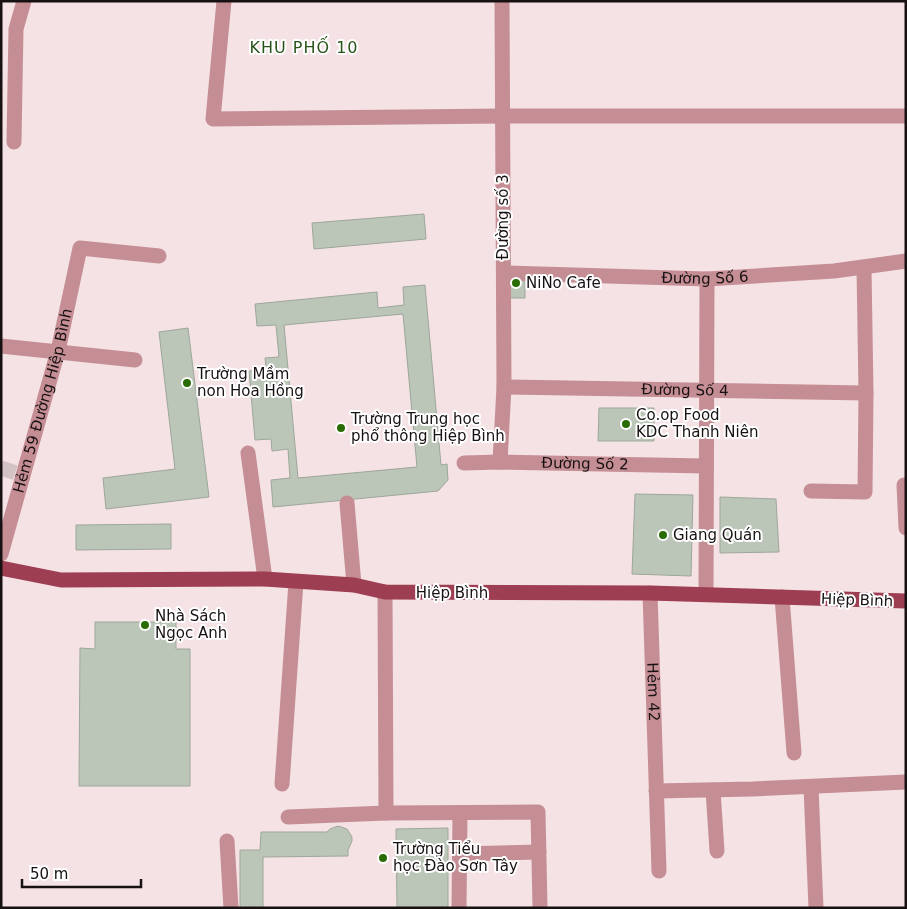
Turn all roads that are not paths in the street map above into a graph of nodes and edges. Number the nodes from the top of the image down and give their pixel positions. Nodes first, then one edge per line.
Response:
1 (24, 1) edge
2 (224, 1) edge
3 (502, 1) edge
4 (503, 116) junction
5 (906, 116) edge
6 (14, 142) dead end
7 (159, 256) dead end
8 (906, 261) edge
9 (864, 268) junction
10 (504, 274) junction
11 (707, 279) junction
12 (1, 346) edge
13 (58, 351) junction
14 (135, 360) dead end
15 (504, 386) junction
16 (707, 391) junction
17 (866, 393) junction
18 (248, 453) dead end
19 (500, 462) junction
20 (464, 463) dead end
21 (706, 466) junction
22 (906, 485) edge
23 (811, 492) dead end
24 (347, 503) dead end
25 (906, 528) edge
26 (1, 554) edge
27 (1, 568) edge
28 (265, 579) junction
29 (296, 582) junction
30 (354, 585) junction
31 (386, 592) junction
32 (650, 592) junction
33 (706, 594) junction
34 (782, 597) junction
35 (906, 601) edge
36 (794, 753) dead end
37 (906, 782) edge
38 (282, 784) dead end
39 (811, 786) junction
40 (713, 790) junction
41 (656, 791) junction
42 (386, 813) junction
43 (460, 813) junction
44 (288, 817) dead end
45 (227, 841) dead end
46 (717, 851) dead end
47 (539, 852) junction
48 (460, 854) junction
49 (659, 871) dead end
50 (232, 908) edge
51 (459, 908) edge
52 (540, 908) edge
53 (816, 908) edge

1 - 6 street
2 - 4 street
3 - 4 street, Đường số 3
4 - 5 street
4 - 10 street, Đường số 3
7 - 13 street, Hẻm 59 Đường Hiệp Bình
8 - 9 street, Đường Số 6
9 - 11 street, Đường Số 6
9 - 17 street
10 - 11 street, Đường Số 6
10 - 15 street, Đường số 3
11 - 16 street
12 - 13 street
13 - 14 street
13 - 26 street, Hẻm 59 Đường Hiệp Bình
15 - 16 street, Đường Số 4
15 - 19 street, Đường số 3
16 - 17 street, Đường Số 4
16 - 21 street
17 - 23 street
18 - 28 street
19 - 20 street, Đường Số 2
19 - 21 street, Đường Số 2
21 - 33 street
22 - 25 street
24 - 30 street
27 - 28 main road, Hiệp Bình
28 - 29 main road, Hiệp Bình
29 - 30 main road, Hiệp Bình
29 - 38 street
30 - 31 main road, Hiệp Bình
31 - 32 main road, Hiệp Bình
31 - 42 street
32 - 33 main road, Hiệp Bình
32 - 41 street, Hẻm 42
33 - 34 main road, Hiệp Bình
34 - 35 main road, Hiệp Bình
34 - 36 street
37 - 39 street
39 - 40 street
39 - 53 street
40 - 41 street
40 - 46 street
41 - 49 street, Hẻm 42
42 - 43 street
42 - 44 street
43 - 47 street
43 - 48 street
45 - 50 street
47 - 48 street
47 - 52 street
48 - 51 street

